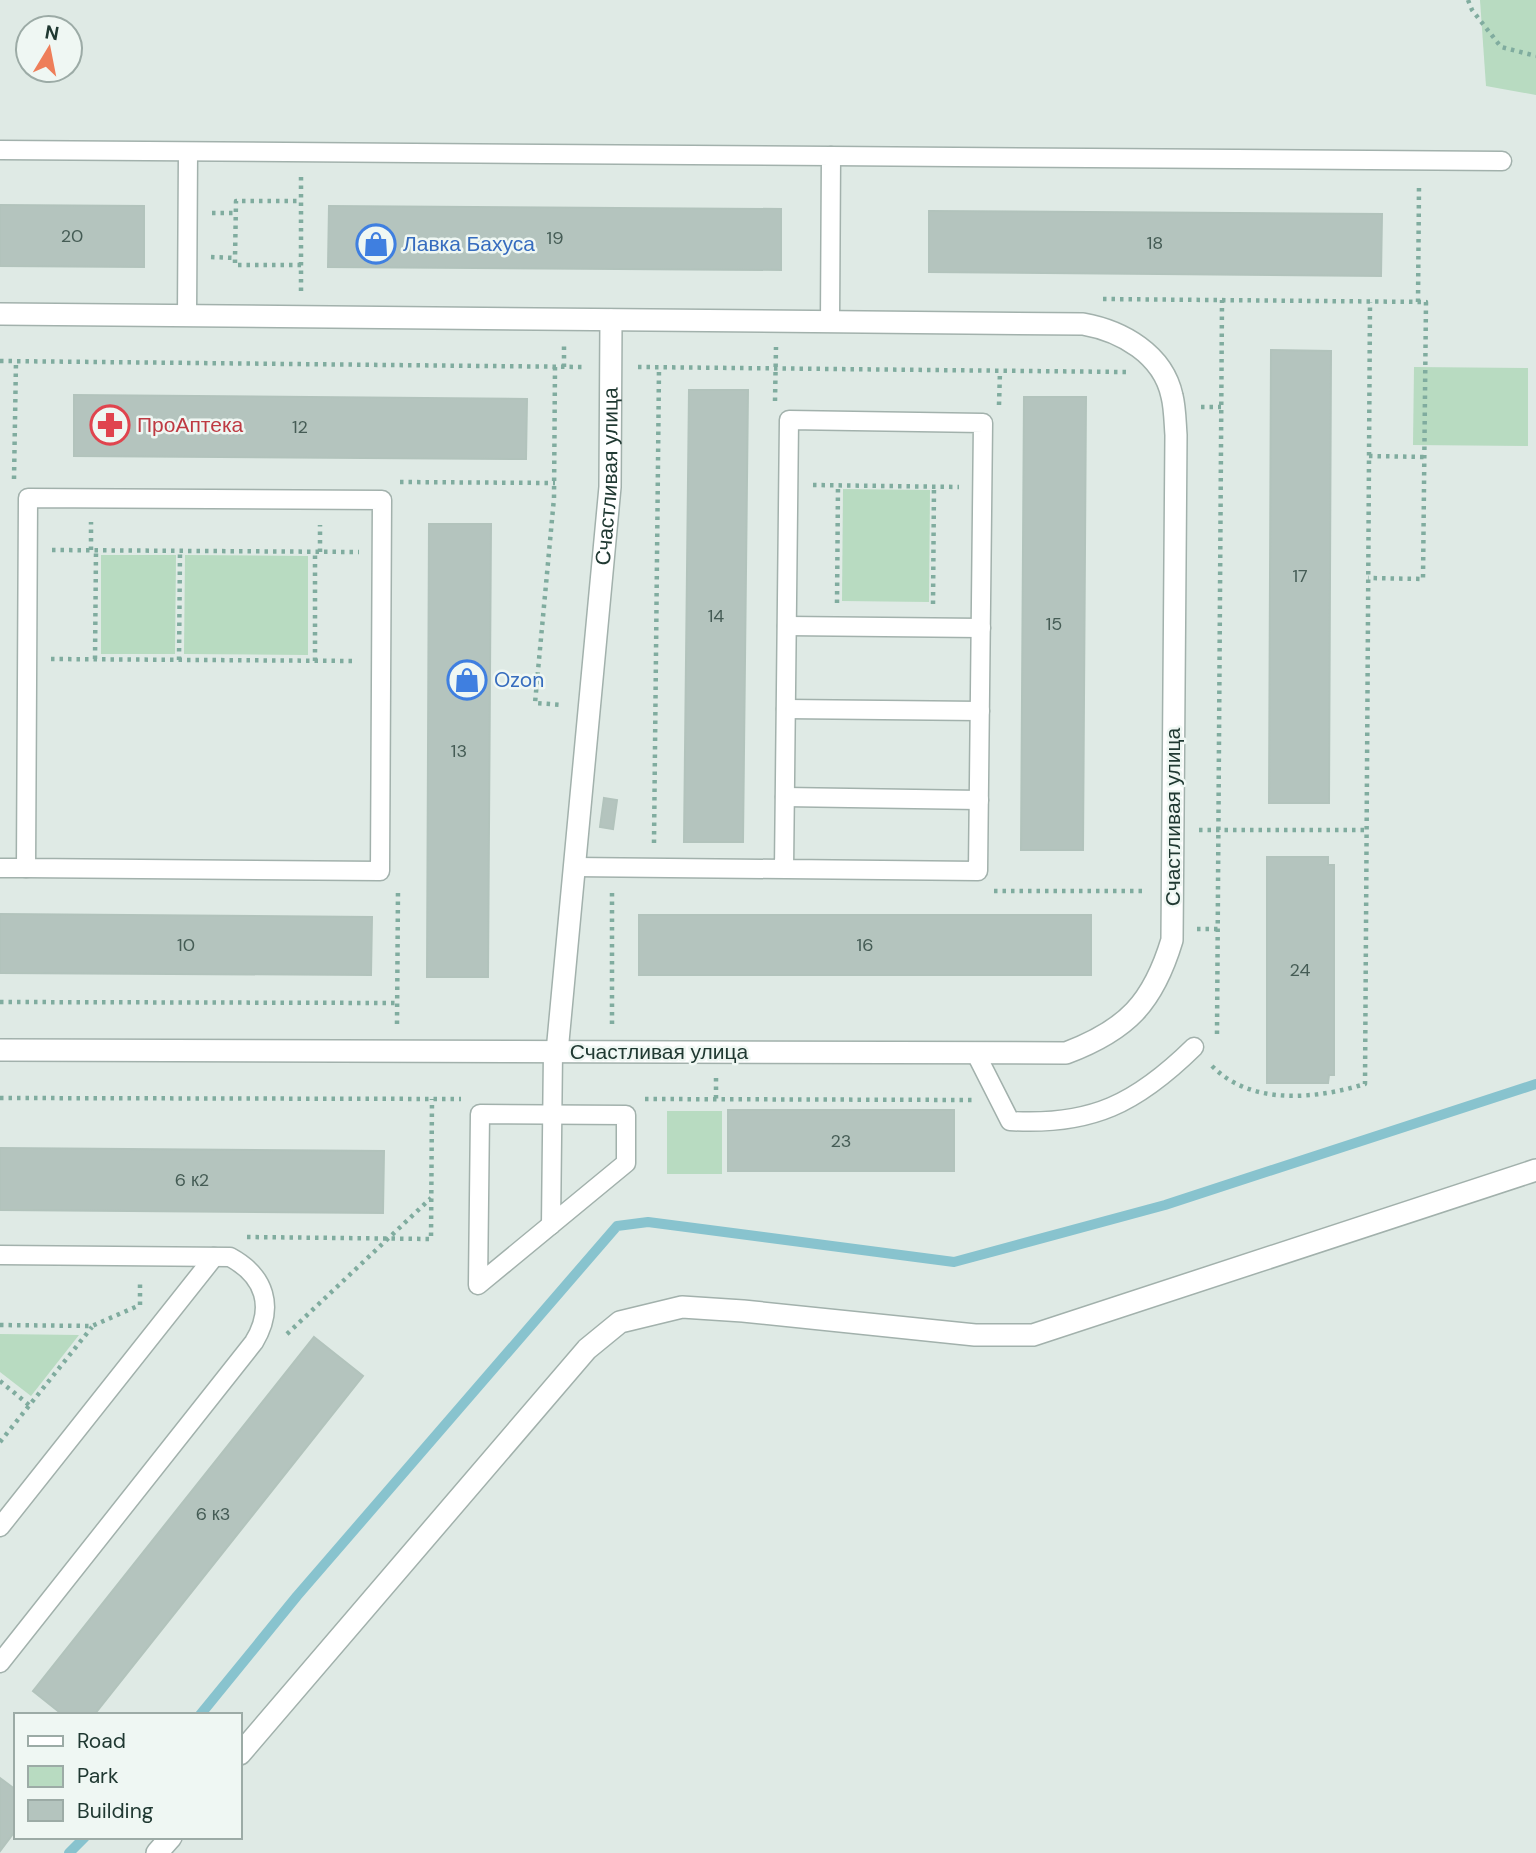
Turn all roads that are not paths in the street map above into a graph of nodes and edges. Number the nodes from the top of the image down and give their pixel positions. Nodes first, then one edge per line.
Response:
1 (0, 150) edge
2 (188, 152) junction
3 (831, 156) junction
4 (1502, 161) dead end
5 (0, 314) edge
6 (187, 316) junction
7 (611, 320) junction
8 (830, 322) junction
9 (787, 626) junction
10 (981, 628) junction
11 (786, 709) junction
12 (980, 711) junction
13 (785, 797) junction
14 (979, 800) junction
15 (574, 867) junction
16 (0, 868) edge
17 (26, 868) junction
18 (784, 869) junction
19 (1194, 1047) road end
20 (0, 1050) edge
21 (555, 1052) junction
22 (975, 1052) junction
23 (552, 1115) junction
24 (1536, 1170) edge
25 (551, 1224) junction
26 (0, 1255) edge
27 (214, 1257) junction
28 (0, 1527) edge
29 (0, 1663) edge
30 (242, 1752) edge
31 (169, 1839) edge
32 (158, 1853) edge

1 - 2 lane
2 - 3 lane
2 - 6 lane
3 - 4 lane
3 - 8 lane
5 - 6 street, Счастливая улица
6 - 7 street, Счастливая улица
7 - 8 street, Счастливая улица
7 - 15 street, Счастливая улица
8 - 22 street, Счастливая улица
9 - 10 lane
9 - 10 lane
9 - 11 lane
10 - 12 lane
11 - 12 lane
11 - 13 lane
12 - 14 lane
13 - 14 lane
13 - 18 lane
14 - 18 lane
15 - 18 lane
15 - 21 street, Счастливая улица
16 - 17 lane
17 - 17 lane
19 - 22 lane
20 - 21 street, Счастливая улица
21 - 22 street, Счастливая улица
21 - 23 lane
23 - 25 lane
23 - 25 lane
23 - 25 lane
24 - 30 street
26 - 27 lane
27 - 28 lane
27 - 29 lane
31 - 32 street

